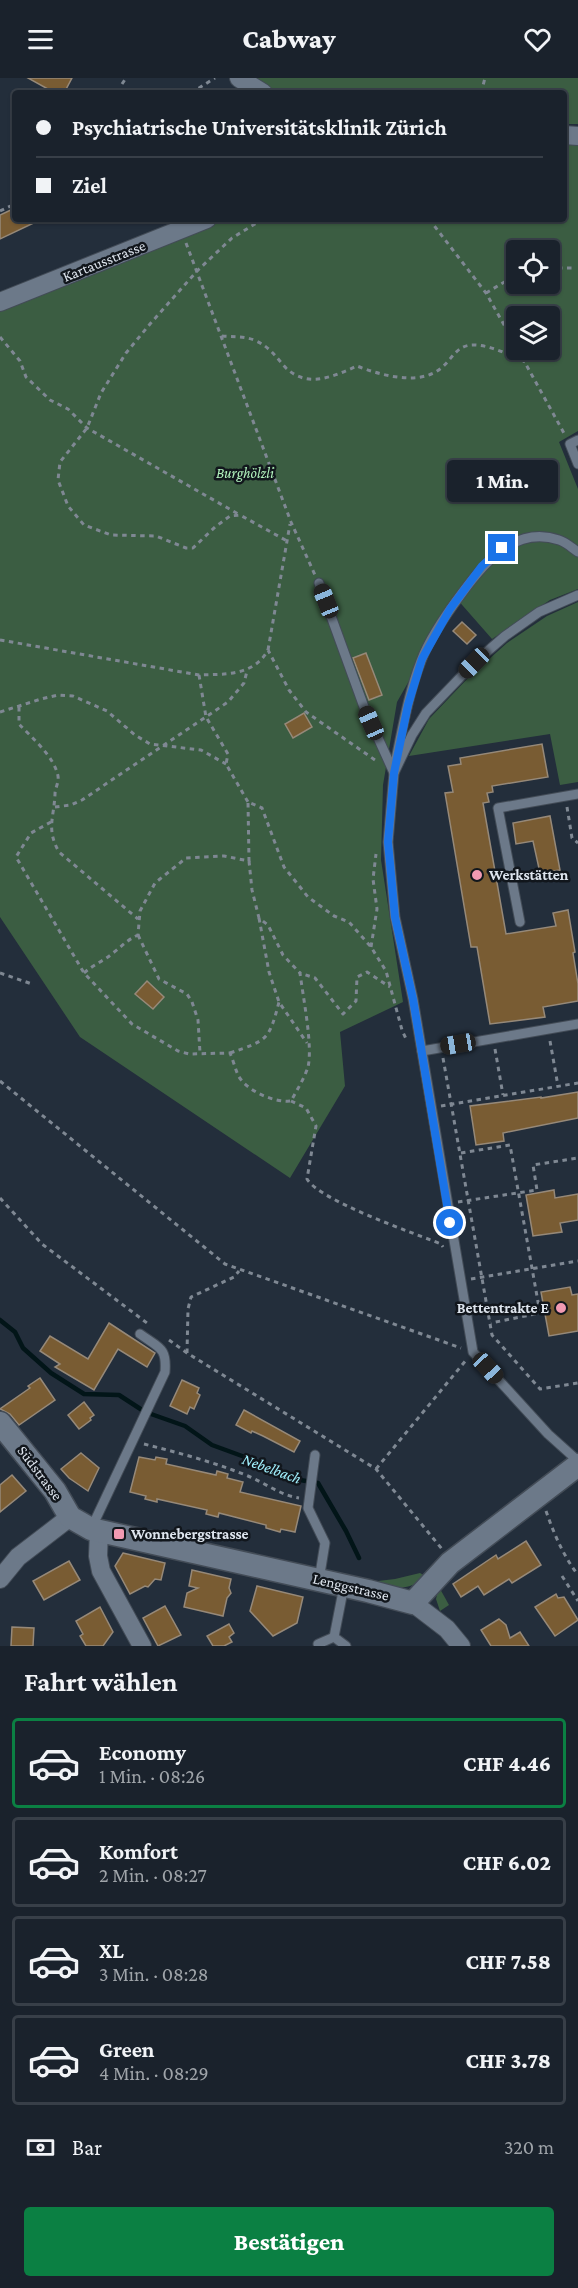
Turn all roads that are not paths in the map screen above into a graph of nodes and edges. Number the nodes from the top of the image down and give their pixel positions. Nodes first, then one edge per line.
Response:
1 (239, 78) edge
2 (258, 90) edge
3 (200, 222) edge
4 (0, 302) edge
5 (574, 442) edge
6 (578, 464) edge
7 (578, 552) edge
8 (319, 583) road end
9 (578, 595) edge
10 (394, 773) junction
11 (578, 794) edge
12 (520, 922) dead end
13 (578, 1024) edge
14 (422, 1051) junction
15 (140, 1334) dead end
16 (0, 1423) edge
17 (315, 1455) dead end
18 (578, 1463) edge
19 (85, 1525) junction
20 (0, 1580) edge
21 (319, 1580) junction
22 (344, 1586) junction
23 (413, 1603) junction
24 (334, 1637) junction
25 (318, 1644) dead end
26 (142, 1646) edge
27 (346, 1646) edge
28 (461, 1646) edge

1 - 2 street
3 - 4 street, Kartausstrasse
5 - 6 lane
7 - 10 lane
8 - 10 lane
9 - 10 lane
10 - 14 lane
11 - 12 lane
13 - 14 lane
14 - 18 lane
15 - 19 lane
16 - 19 street, Südstrasse
17 - 21 lane
18 - 23 street
19 - 20 street
19 - 21 street, Lenggstrasse
19 - 26 street
21 - 22 street, Lenggstrasse
22 - 23 street, Lenggstrasse
22 - 24 lane
23 - 28 street
24 - 25 lane
24 - 27 lane

